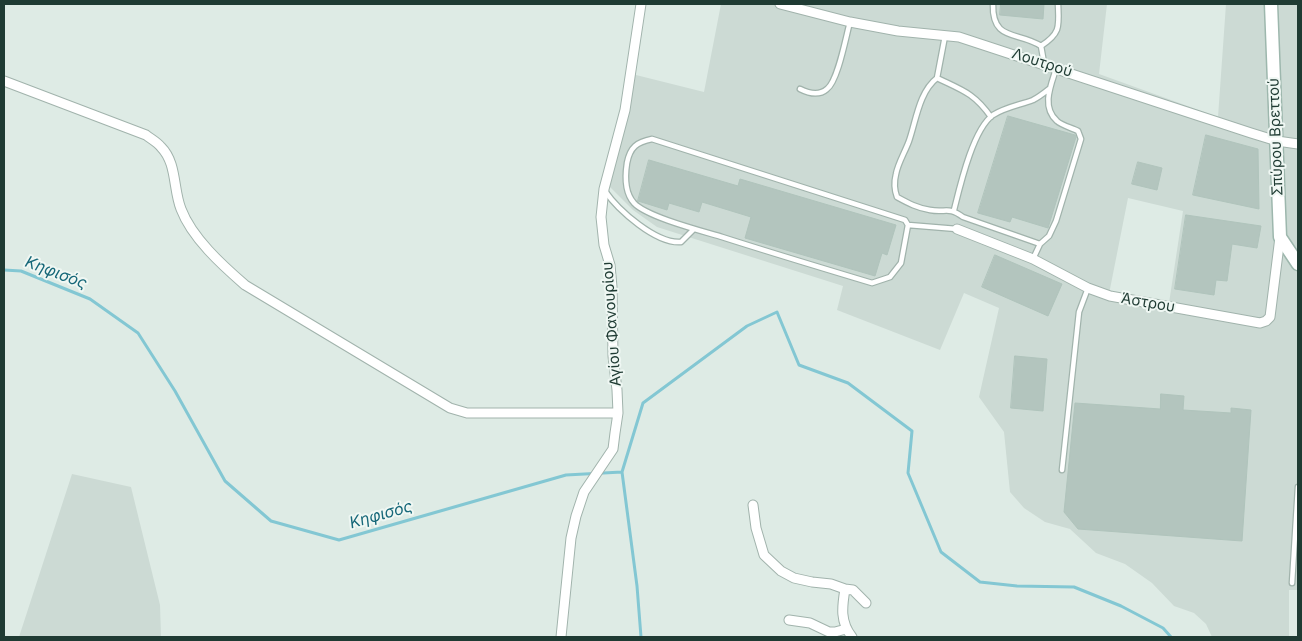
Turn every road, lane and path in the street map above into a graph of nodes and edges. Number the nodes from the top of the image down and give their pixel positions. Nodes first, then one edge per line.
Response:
1 (641, 4) edge
2 (780, 4) edge
3 (992, 4) edge
4 (1058, 4) edge
5 (1271, 4) edge
6 (850, 22) junction
7 (945, 34) junction
8 (1042, 46) junction
9 (1044, 64) junction
10 (1056, 68) junction
11 (937, 78) junction
12 (4, 81) edge
13 (800, 89) dead end
14 (1049, 89) junction
15 (991, 117) junction
16 (1277, 141) junction
17 (1298, 144) edge
18 (604, 189) junction
19 (954, 210) junction
20 (908, 225) junction
21 (694, 229) junction
22 (957, 229) joint
23 (1280, 237) junction
24 (1040, 244) junction
25 (1033, 259) junction
26 (1298, 264) edge
27 (1088, 288) junction
28 (618, 413) junction
29 (1062, 470) dead end
30 (1298, 487) edge
31 (753, 505) dead end
32 (1292, 583) dead end
33 (845, 589) junction
34 (866, 603) dead end
35 (789, 620) dead end
36 (846, 629) junction
37 (561, 637) edge
38 (852, 637) edge

1 - 18 street, Αγίου Φανουρίου
2 - 6 street, Λουτρού
3 - 8 lane
4 - 8 lane
5 - 16 street, Σπύρου Βρεττού
6 - 7 street, Λουτρού
6 - 13 lane
7 - 9 street, Λουτρού
7 - 11 lane
8 - 9 lane
9 - 10 street, Λουτρού
10 - 14 lane
10 - 16 street, Λουτρού
11 - 15 lane
11 - 19 lane
12 - 28 street
14 - 15 lane
14 - 24 lane
15 - 19 lane
16 - 17 street, Λουτρού
16 - 23 street, Σπύρου Βρεττού
18 - 21 lane
18 - 28 street, Αγίου Φανουρίου
19 - 24 lane
20 - 21 lane
20 - 21 lane
20 - 22 lane
22 - 25 street, Άστρου
23 - 26 street
23 - 27 street, Άστρου
24 - 25 lane
25 - 27 street, Άστρου
27 - 29 lane
28 - 37 street, Αγίου Φανουρίου
30 - 32 lane
31 - 33 street
33 - 34 street
33 - 36 street
35 - 36 street
36 - 38 street

